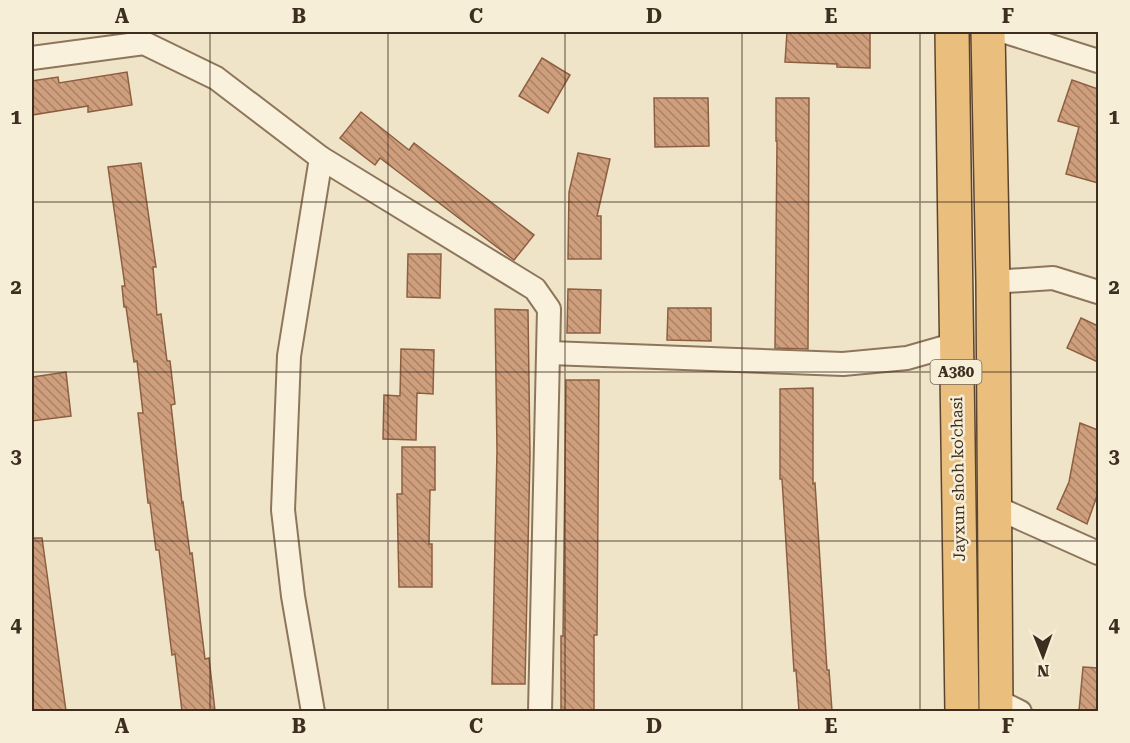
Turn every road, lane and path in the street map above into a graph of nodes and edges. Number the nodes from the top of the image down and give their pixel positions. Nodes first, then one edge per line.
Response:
1 (952, 32) edge
2 (988, 32) edge
3 (1005, 32) edge
4 (32, 58) edge
5 (1098, 61) edge
6 (321, 158) junction
7 (993, 282) junction
8 (1098, 292) edge
9 (956, 344) junction
10 (550, 353) junction
11 (995, 507) junction
12 (1098, 552) edge
13 (1004, 708) edge
14 (313, 711) edge
15 (540, 711) edge
16 (962, 711) edge

1 - 9 highway, Jayxun shoh ko'chasi / A380
2 - 7 highway, A380
3 - 5 street
4 - 6 street
6 - 10 street
6 - 14 street
7 - 8 street
7 - 11 highway, A380
9 - 10 street
9 - 16 highway, Jayxun shoh ko'chasi / A380
10 - 15 street
11 - 12 street
11 - 13 highway, A380

